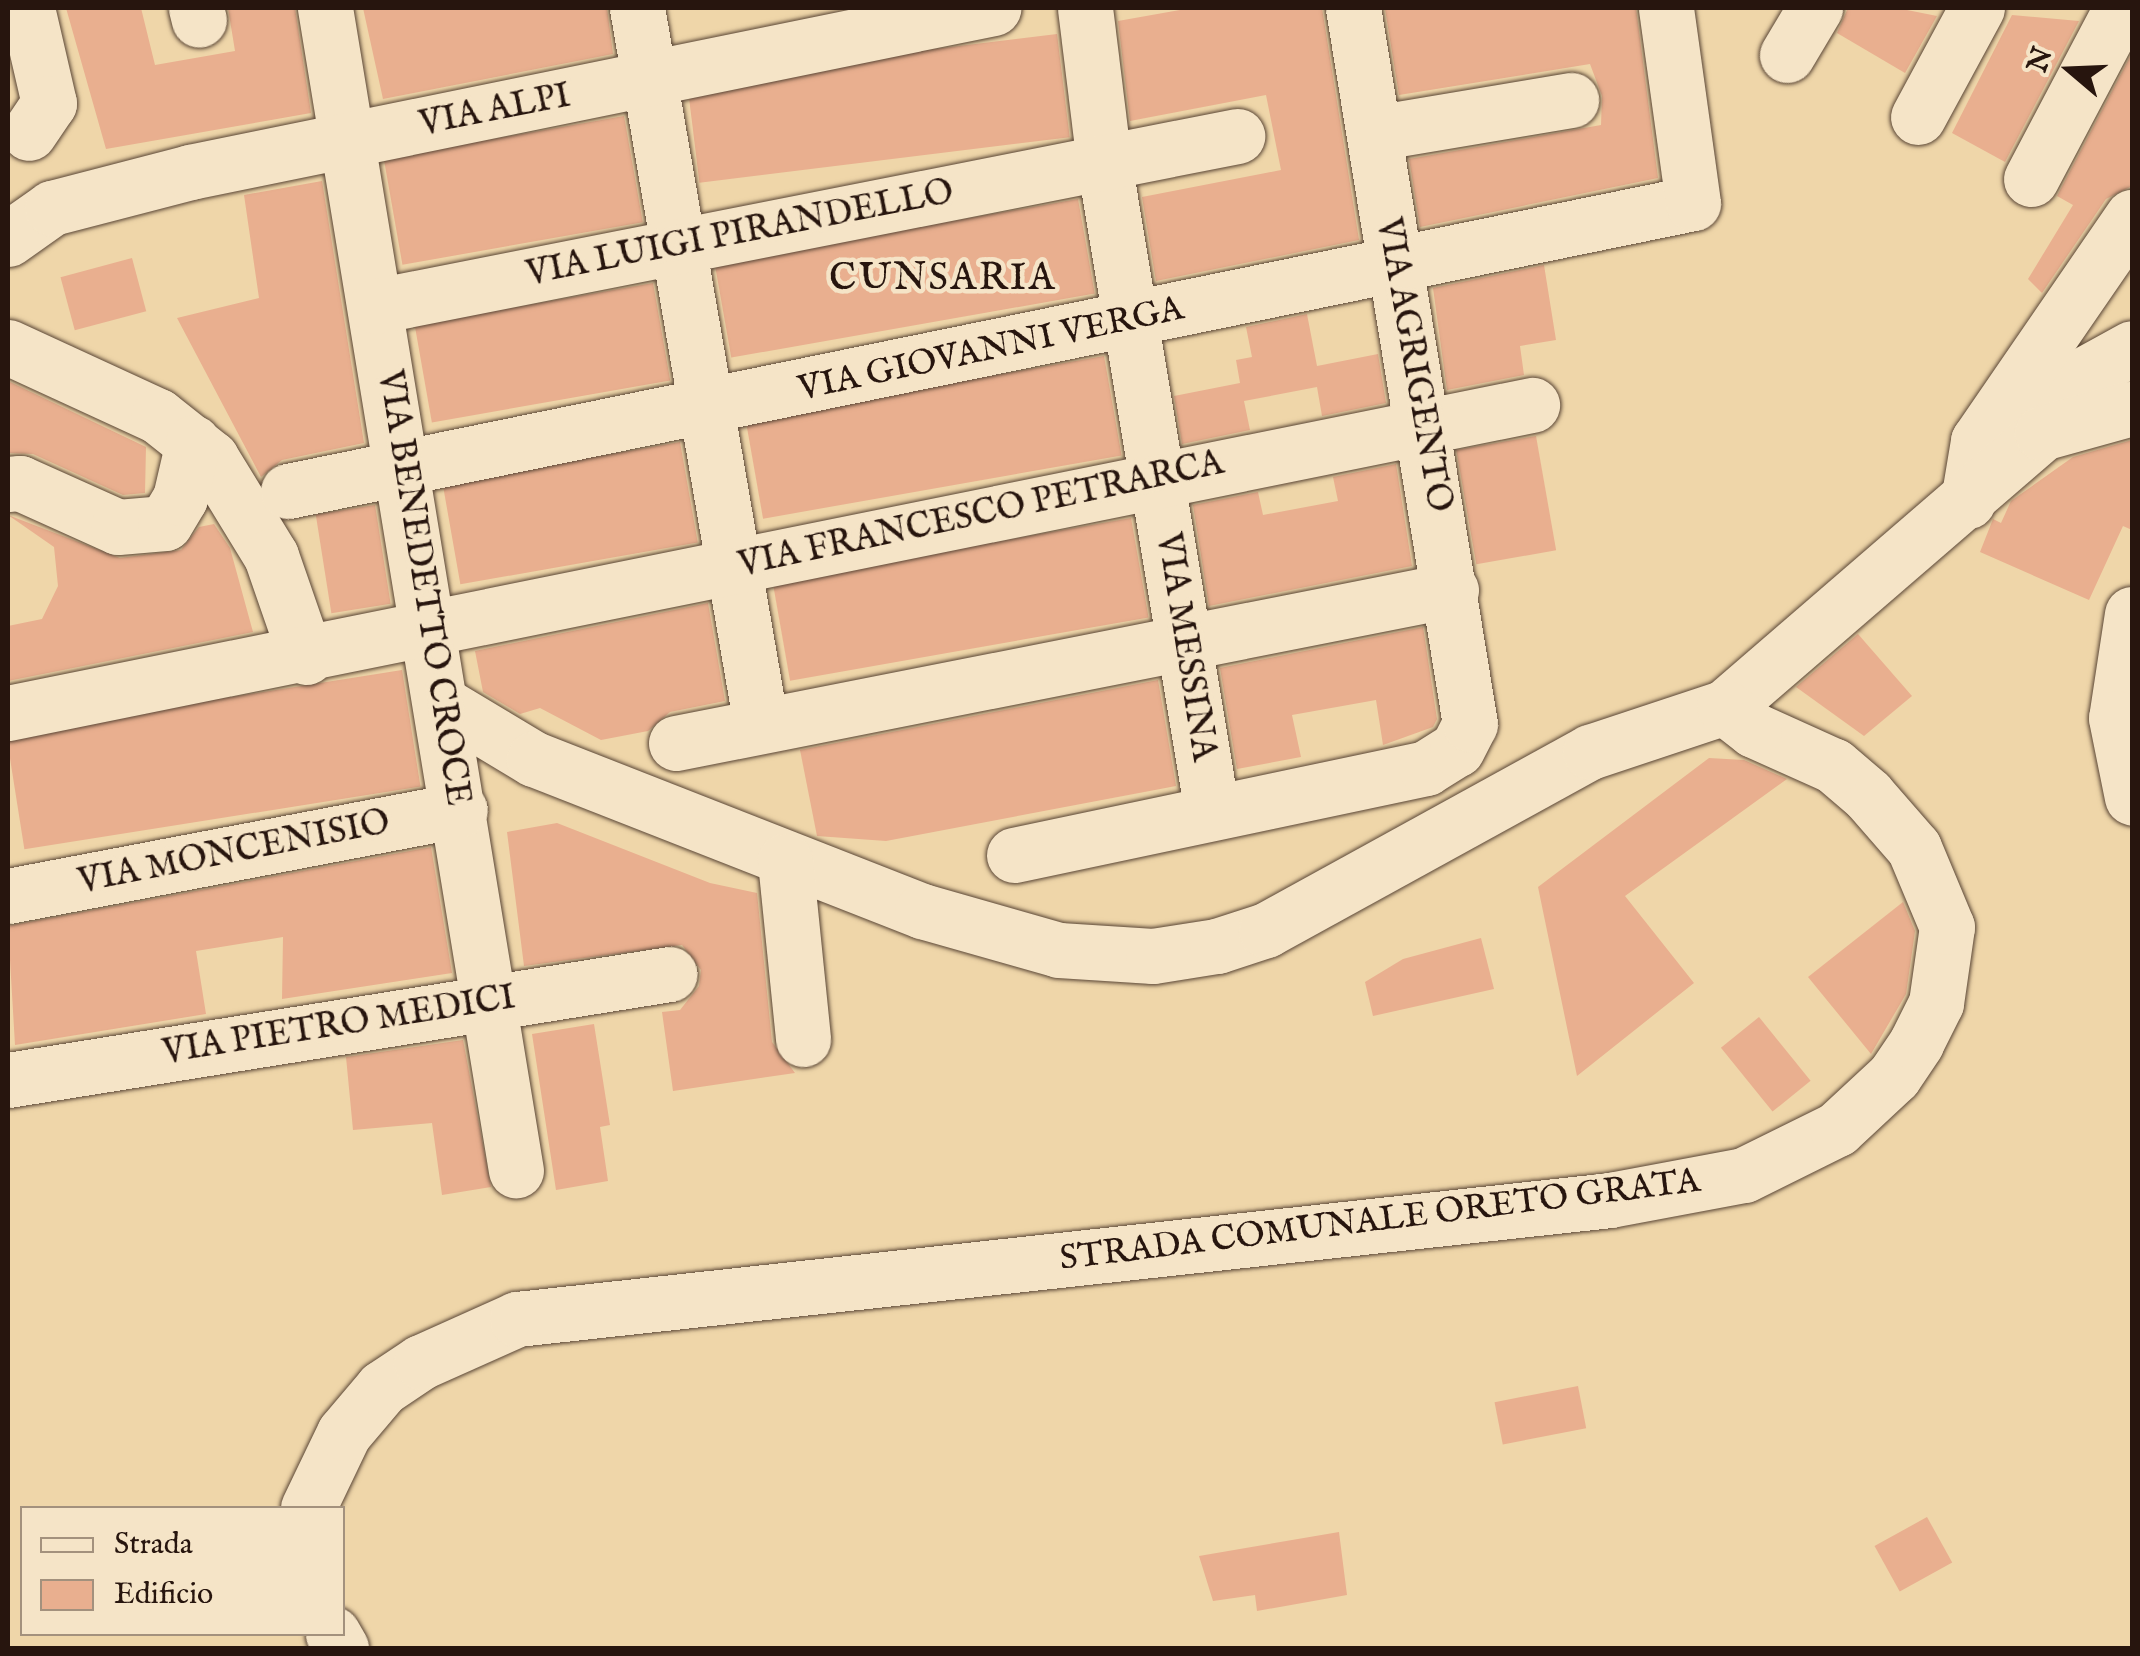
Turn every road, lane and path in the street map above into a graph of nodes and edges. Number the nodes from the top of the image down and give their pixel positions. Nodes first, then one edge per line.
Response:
1 (27, 8) edge
2 (325, 8) edge
3 (638, 8) edge
4 (993, 8) edge
5 (1085, 8) edge
6 (1353, 8) edge
7 (1666, 8) edge
8 (1815, 8) edge
9 (1977, 8) edge
10 (2121, 8) edge
11 (1787, 55) dead end
12 (650, 80) junction
13 (1571, 100) dead end
14 (1918, 117) dead end
15 (1374, 133) junction
16 (1238, 136) dead end
17 (348, 140) junction
18 (1104, 162) junction
19 (28, 169) edge
20 (2031, 179) dead end
21 (2132, 217) edge
22 (8, 239) edge
23 (678, 246) junction
24 (1397, 266) junction
25 (376, 306) junction
26 (1131, 322) junction
27 (8, 347) edge
28 (2132, 348) edge
29 (1532, 406) dead end
30 (707, 408) junction
31 (2132, 408) edge
32 (1424, 426) junction
33 (2042, 432) junction
34 (193, 442) junction
35 (404, 469) junction
36 (1156, 478) junction
37 (8, 484) edge
38 (288, 491) dead end
39 (1968, 501) junction
40 (734, 566) junction
41 (1451, 590) junction
42 (2132, 614) edge
43 (432, 631) junction
44 (1184, 643) junction
45 (306, 657) junction
46 (444, 705) junction
47 (1726, 707) junction
48 (8, 713) edge
49 (761, 725) junction
50 (676, 744) dead end
51 (2132, 797) edge
52 (460, 810) junction
53 (1212, 812) junction
54 (1014, 855) dead end
55 (785, 862) junction
56 (8, 896) edge
57 (670, 974) dead end
58 (490, 1000) junction
59 (803, 1039) dead end
60 (8, 1080) edge
61 (516, 1170) dead end
62 (309, 1506) edge

1 - 19 street
2 - 17 street, VIA BENEDETTO CROCE
3 - 12 street
4 - 12 street, VIA ALPI
5 - 18 street, VIA MESSINA
6 - 15 street, VIA AGRIGENTO
7 - 24 street, VIA GIOVANNI VERGA
8 - 11 street
9 - 14 street
10 - 20 street
12 - 17 street, VIA ALPI
12 - 23 street
13 - 15 street
15 - 24 street, VIA AGRIGENTO
16 - 18 street, VIA LUIGI PIRANDELLO
17 - 19 street, VIA ALPI
17 - 25 street, VIA BENEDETTO CROCE
18 - 23 street, VIA LUIGI PIRANDELLO
18 - 26 street, VIA MESSINA
19 - 22 street, VIA ALPI
21 - 39 street
23 - 25 street, VIA LUIGI PIRANDELLO
23 - 30 street
24 - 26 street, VIA GIOVANNI VERGA
24 - 32 street, VIA AGRIGENTO
25 - 35 street, VIA BENEDETTO CROCE
26 - 30 street, VIA GIOVANNI VERGA
26 - 36 street, VIA MESSINA
27 - 34 street
28 - 33 street
29 - 32 street, VIA FRANCESCO PETRARCA
30 - 35 street, VIA GIOVANNI VERGA
30 - 40 street
31 - 33 street
32 - 36 street, VIA FRANCESCO PETRARCA
32 - 41 street, VIA AGRIGENTO
33 - 39 street
34 - 37 street
34 - 45 street
35 - 38 street, VIA GIOVANNI VERGA
35 - 43 street, VIA BENEDETTO CROCE
36 - 40 street, VIA FRANCESCO PETRARCA
36 - 44 street, VIA MESSINA
39 - 47 street
40 - 43 street, VIA FRANCESCO PETRARCA
40 - 49 street
41 - 44 street
41 - 53 street, VIA AGRIGENTO
42 - 51 street
43 - 45 street, VIA FRANCESCO PETRARCA
43 - 46 street, VIA BENEDETTO CROCE
44 - 49 street
44 - 53 street, VIA MESSINA
45 - 48 street, VIA FRANCESCO PETRARCA
46 - 52 street, VIA BENEDETTO CROCE
46 - 55 street
47 - 55 street
47 - 62 street, STRADA COMUNALE ORETO GRATA
49 - 50 street
52 - 56 street, VIA MONCENISIO
52 - 58 street, VIA BENEDETTO CROCE
53 - 54 street
55 - 59 street
57 - 58 street, VIA PIETRO MEDICI
58 - 60 street, VIA PIETRO MEDICI
58 - 61 street, VIA BENEDETTO CROCE

